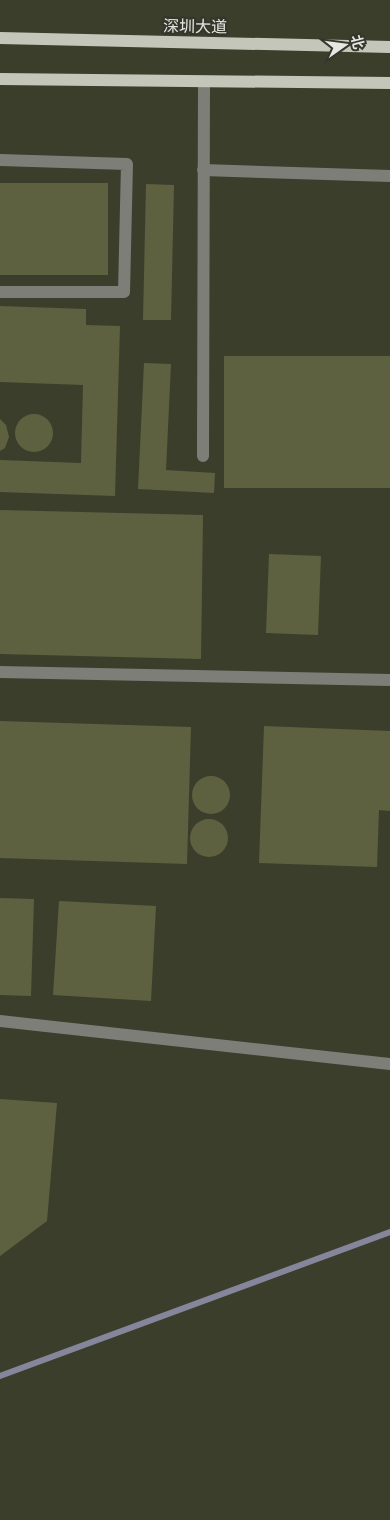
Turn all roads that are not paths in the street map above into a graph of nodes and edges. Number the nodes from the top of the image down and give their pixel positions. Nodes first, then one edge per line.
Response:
1 (0, 38) edge
2 (390, 47) edge
3 (0, 79) edge
4 (204, 82) junction
5 (390, 83) edge
6 (0, 160) edge
7 (203, 170) junction
8 (390, 176) edge
9 (0, 292) edge
10 (203, 456) dead end
11 (0, 672) edge
12 (390, 680) edge
13 (0, 1021) edge
14 (390, 1064) edge

1 - 2 main road, 深圳大道
3 - 4 main road
4 - 5 main road
4 - 7 street
6 - 9 street
7 - 8 street
7 - 10 street
11 - 12 street
13 - 14 street

